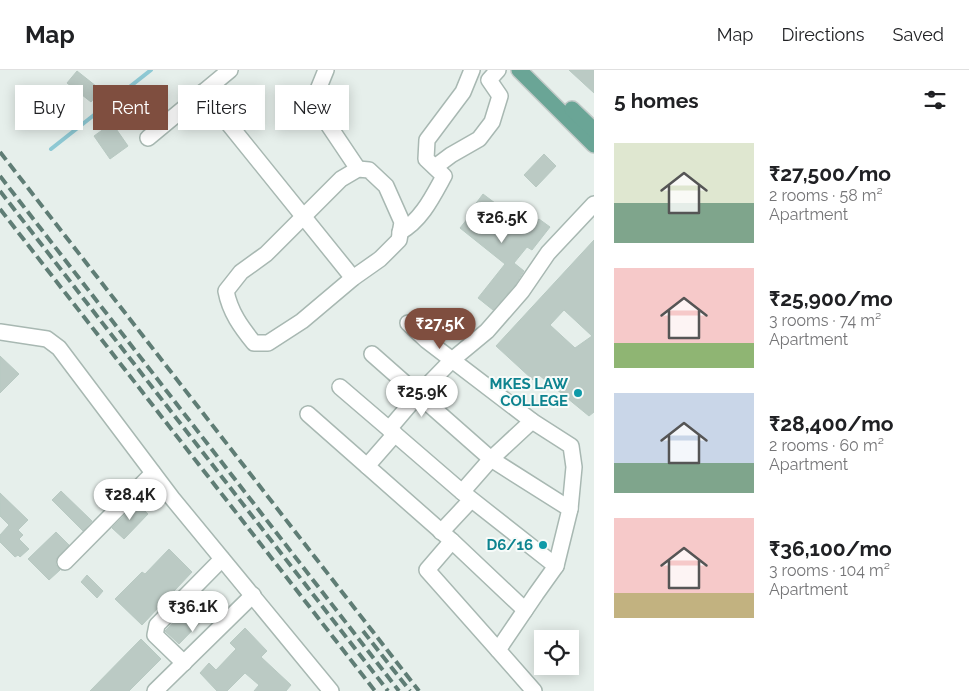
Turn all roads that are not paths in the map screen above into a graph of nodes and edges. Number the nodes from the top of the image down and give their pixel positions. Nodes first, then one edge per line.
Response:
1 (230, 70) edge
2 (326, 70) edge
3 (472, 70) edge
4 (498, 70) edge
5 (519, 70) edge
6 (532, 70) edge
7 (212, 85) edge
8 (178, 113) edge
9 (234, 130) edge
10 (594, 130) edge
11 (148, 138) dead end
12 (594, 146) edge
13 (435, 168) junction
14 (358, 169) junction
15 (594, 204) edge
16 (303, 216) junction
17 (400, 232) junction
18 (353, 278) junction
19 (408, 323) dead end
20 (0, 332) edge
21 (372, 354) dead end
22 (452, 360) junction
23 (340, 387) dead end
24 (418, 395) junction
25 (308, 414) dead end
26 (532, 421) junction
27 (392, 432) junction
28 (492, 459) junction
29 (367, 466) junction
30 (152, 472) junction
31 (466, 496) junction
32 (570, 509) junction
33 (446, 537) junction
34 (222, 558) junction
35 (65, 562) dead end
36 (556, 566) junction
37 (253, 595) junction
38 (525, 610) junction
39 (498, 650) junction
40 (184, 663) junction
41 (155, 691) edge
42 (331, 691) edge
43 (534, 691) edge

1 - 7 street
2 - 14 street
3 - 13 street
4 - 13 street
5 - 12 main road
6 - 10 main road
8 - 11 street
9 - 16 street
13 - 17 street
14 - 16 street
14 - 17 street
15 - 22 street
16 - 18 street
16 - 18 street
17 - 18 street
19 - 22 street
20 - 30 street
21 - 24 street
22 - 24 street
22 - 26 street
23 - 27 street
24 - 27 street
24 - 28 street
25 - 29 street
26 - 28 street
26 - 32 street
27 - 29 street
27 - 31 street
28 - 31 street
28 - 32 street
29 - 33 street
30 - 34 street
30 - 35 street
31 - 33 street
31 - 36 street
32 - 36 street
33 - 38 street
33 - 39 street
34 - 37 street
34 - 40 street
36 - 38 street
37 - 40 street
37 - 42 street
38 - 39 street
39 - 43 street
40 - 41 street

